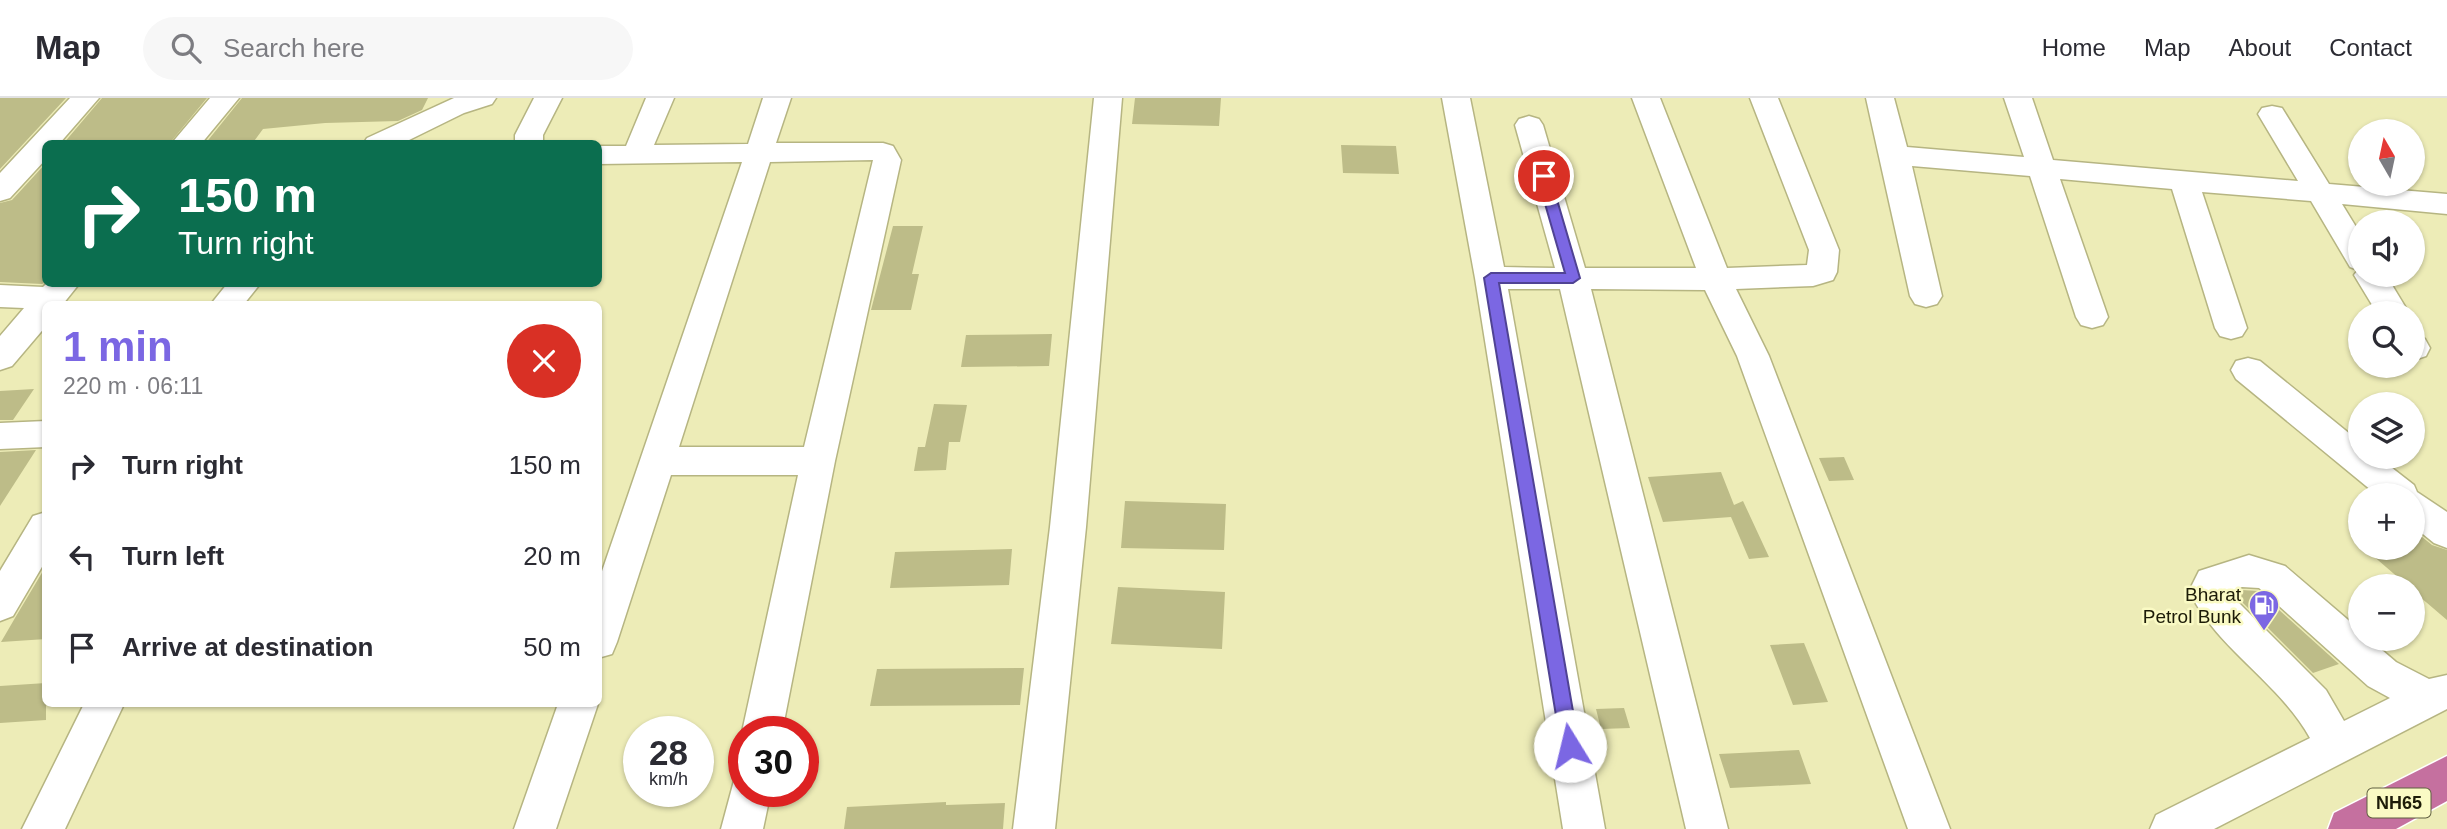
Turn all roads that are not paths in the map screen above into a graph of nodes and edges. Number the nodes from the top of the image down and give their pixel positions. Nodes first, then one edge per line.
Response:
1 (85, 98) edge
2 (225, 98) edge
3 (482, 98) edge
4 (548, 98) edge
5 (660, 98) edge
6 (777, 98) edge
7 (1108, 98) edge
8 (1455, 98) edge
9 (1646, 98) edge
10 (1764, 98) edge
11 (1880, 98) edge
12 (2018, 98) edge
13 (2272, 114) dead end
14 (1529, 125) dead end
15 (47, 140) edge
16 (188, 140) edge
17 (385, 140) edge
18 (529, 140) edge
19 (42, 145) edge
20 (760, 152) junction
21 (637, 153) junction
22 (602, 155) edge
23 (1895, 155) junction
24 (2040, 168) junction
25 (2184, 181) junction
26 (0, 191) edge
27 (2319, 191) junction
28 (2447, 204) edge
29 (2348, 239) edge
30 (1491, 278) junction
31 (1573, 278) junction
32 (1716, 279) junction
33 (241, 287) edge
34 (57, 291) edge
35 (0, 296) edge
36 (1926, 296) dead end
37 (230, 301) edge
38 (42, 309) edge
39 (2092, 317) dead end
40 (2231, 328) dead end
41 (0, 358) edge
42 (2248, 370) dead end
43 (42, 434) edge
44 (0, 436) edge
45 (660, 461) junction
46 (818, 461) junction
47 (2386, 483) edge
48 (2425, 515) edge
49 (42, 533) edge
50 (2447, 533) edge
51 (0, 606) edge
52 (602, 630) edge
53 (2438, 694) edge
54 (103, 707) edge
55 (577, 707) edge
56 (765, 716) edge
57 (2336, 746) junction
58 (2447, 777) edge
59 (747, 807) edge
60 (43, 829) edge
61 (535, 829) edge
62 (742, 829) edge
63 (1034, 829) edge
64 (1584, 829) edge
65 (1707, 829) edge
66 (1929, 829) edge
67 (2171, 829) edge
68 (2351, 829) edge

1 - 15 street
2 - 16 street
3 - 17 street
4 - 18 street
5 - 21 street
6 - 20 street
7 - 63 street
8 - 30 street
9 - 32 street
10 - 32 street
11 - 23 street
12 - 24 street
13 - 27 street
14 - 31 street
19 - 26 street
20 - 21 street
20 - 45 street
20 - 46 street
21 - 22 street
23 - 24 street
23 - 36 street
24 - 25 street
24 - 39 street
25 - 27 street
25 - 40 street
27 - 28 street
27 - 29 street
30 - 31 street
30 - 64 street
31 - 32 street
31 - 65 street
32 - 66 street
33 - 37 street
34 - 35 street
38 - 41 street
42 - 47 street
43 - 44 street
45 - 46 street
45 - 52 street
46 - 56 street
48 - 50 street
49 - 51 street
53 - 57 street
53 - 57 street
54 - 60 street
55 - 61 street
57 - 67 street
58 - 68 highway, NH65
59 - 62 street

